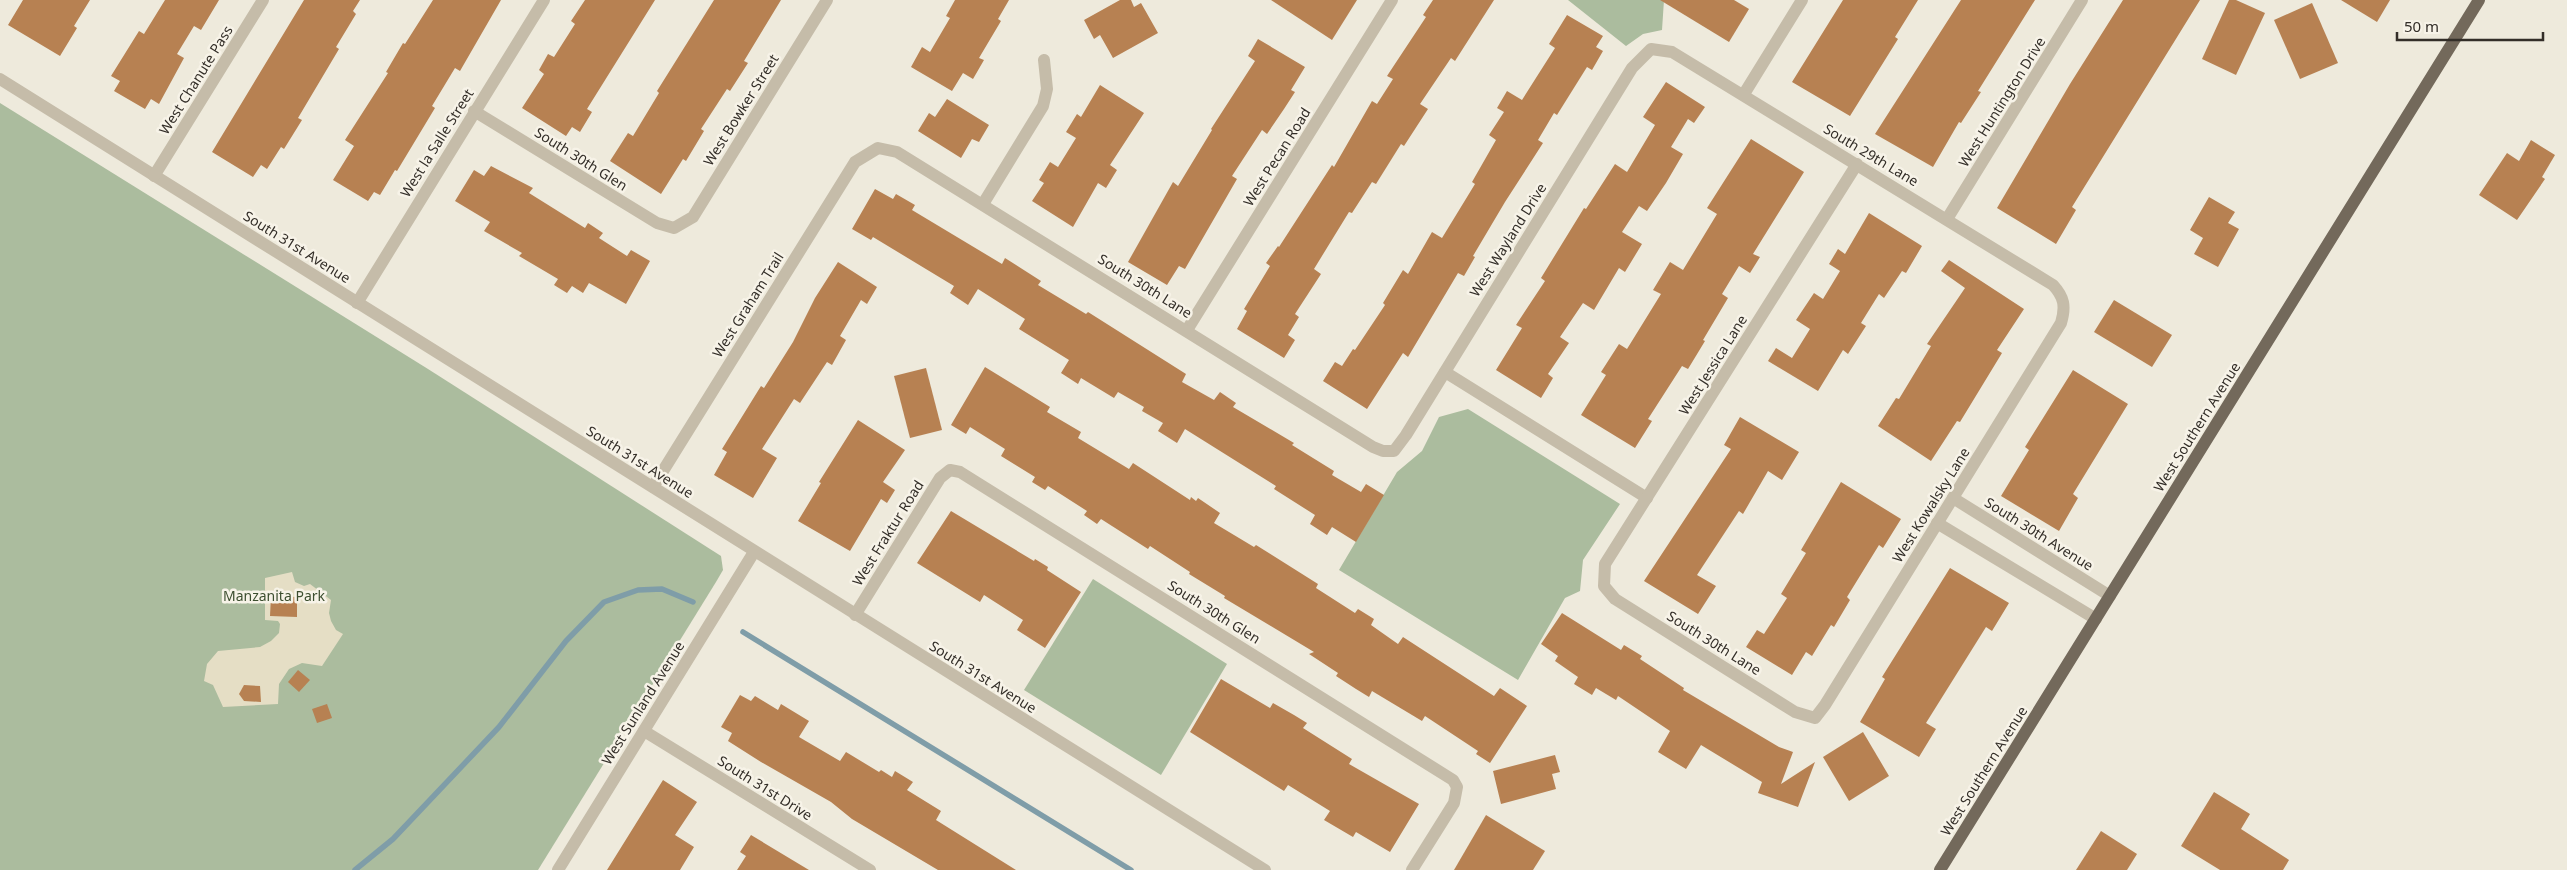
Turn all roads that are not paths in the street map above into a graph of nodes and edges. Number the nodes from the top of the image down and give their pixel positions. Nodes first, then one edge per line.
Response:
1 (263, 0) edge
2 (544, 0) edge
3 (827, 0) edge
4 (1392, 0) edge
5 (1802, 0) edge
6 (2082, 0) edge
7 (2479, 0) edge
8 (1651, 49) joint
9 (1044, 60) dead end
10 (0, 79) edge
11 (1744, 94) junction
12 (474, 111) junction
13 (878, 148) joint
14 (1857, 164) junction
15 (154, 176) junction
16 (983, 204) junction
17 (1947, 219) junction
18 (674, 228) joint
19 (357, 303) junction
20 (2064, 304) joint
21 (1187, 330) junction
22 (1445, 372) junction
23 (1394, 451) joint
24 (950, 470) joint
25 (653, 487) junction
26 (1647, 498) junction
27 (1953, 498) junction
28 (1938, 523) junction
29 (754, 552) junction
30 (1604, 586) joint
31 (2110, 596) junction
32 (856, 615) junction
33 (2096, 618) junction
34 (1814, 718) joint
35 (644, 731) junction
36 (851, 865) edge
37 (558, 870) edge
38 (870, 870) edge
39 (1265, 870) edge
40 (1412, 870) edge
41 (1940, 870) edge

1 - 15 street, West Chanute Pass
2 - 12 street, West la Salle Street
3 - 18 street, West Bowker Street
4 - 21 street, West Pecan Road
5 - 11 street
6 - 17 street, West Huntington Drive
7 - 31 main road, West Southern Avenue
8 - 11 street, South 29th Lane
8 - 22 street, West Wayland Drive
9 - 16 street
10 - 15 street, South 31st Avenue
11 - 14 street, South 29th Lane
12 - 18 street, South 30th Glen
12 - 19 street, West la Salle Street
13 - 16 street, South 30th Lane
13 - 25 street, West Graham Trail
14 - 17 street, South 29th Lane
14 - 26 street, West Jessica Lane
15 - 19 street, South 31st Avenue
16 - 21 street, South 30th Lane
17 - 20 street, South 29th Lane
19 - 25 street, South 31st Avenue
20 - 27 street, West Kowalsky Lane
21 - 23 street, South 30th Lane
22 - 23 street, West Wayland Drive
22 - 26 street
24 - 32 street, West Fraktur Road
24 - 40 street, South 30th Glen
25 - 29 street, South 31st Avenue
26 - 30 street, West Jessica Lane
27 - 28 street, West Kowalsky Lane
27 - 31 street, South 30th Avenue
28 - 33 street
28 - 34 street, West Kowalsky Lane
29 - 32 street, South 31st Avenue
29 - 35 street, West Sunland Avenue
30 - 34 street, South 30th Lane
31 - 33 main road, West Southern Avenue
32 - 39 street, South 31st Avenue
33 - 41 main road, West Southern Avenue
35 - 36 street, South 31st Drive
35 - 37 street, West Sunland Avenue
36 - 38 street, South 31st Drive

